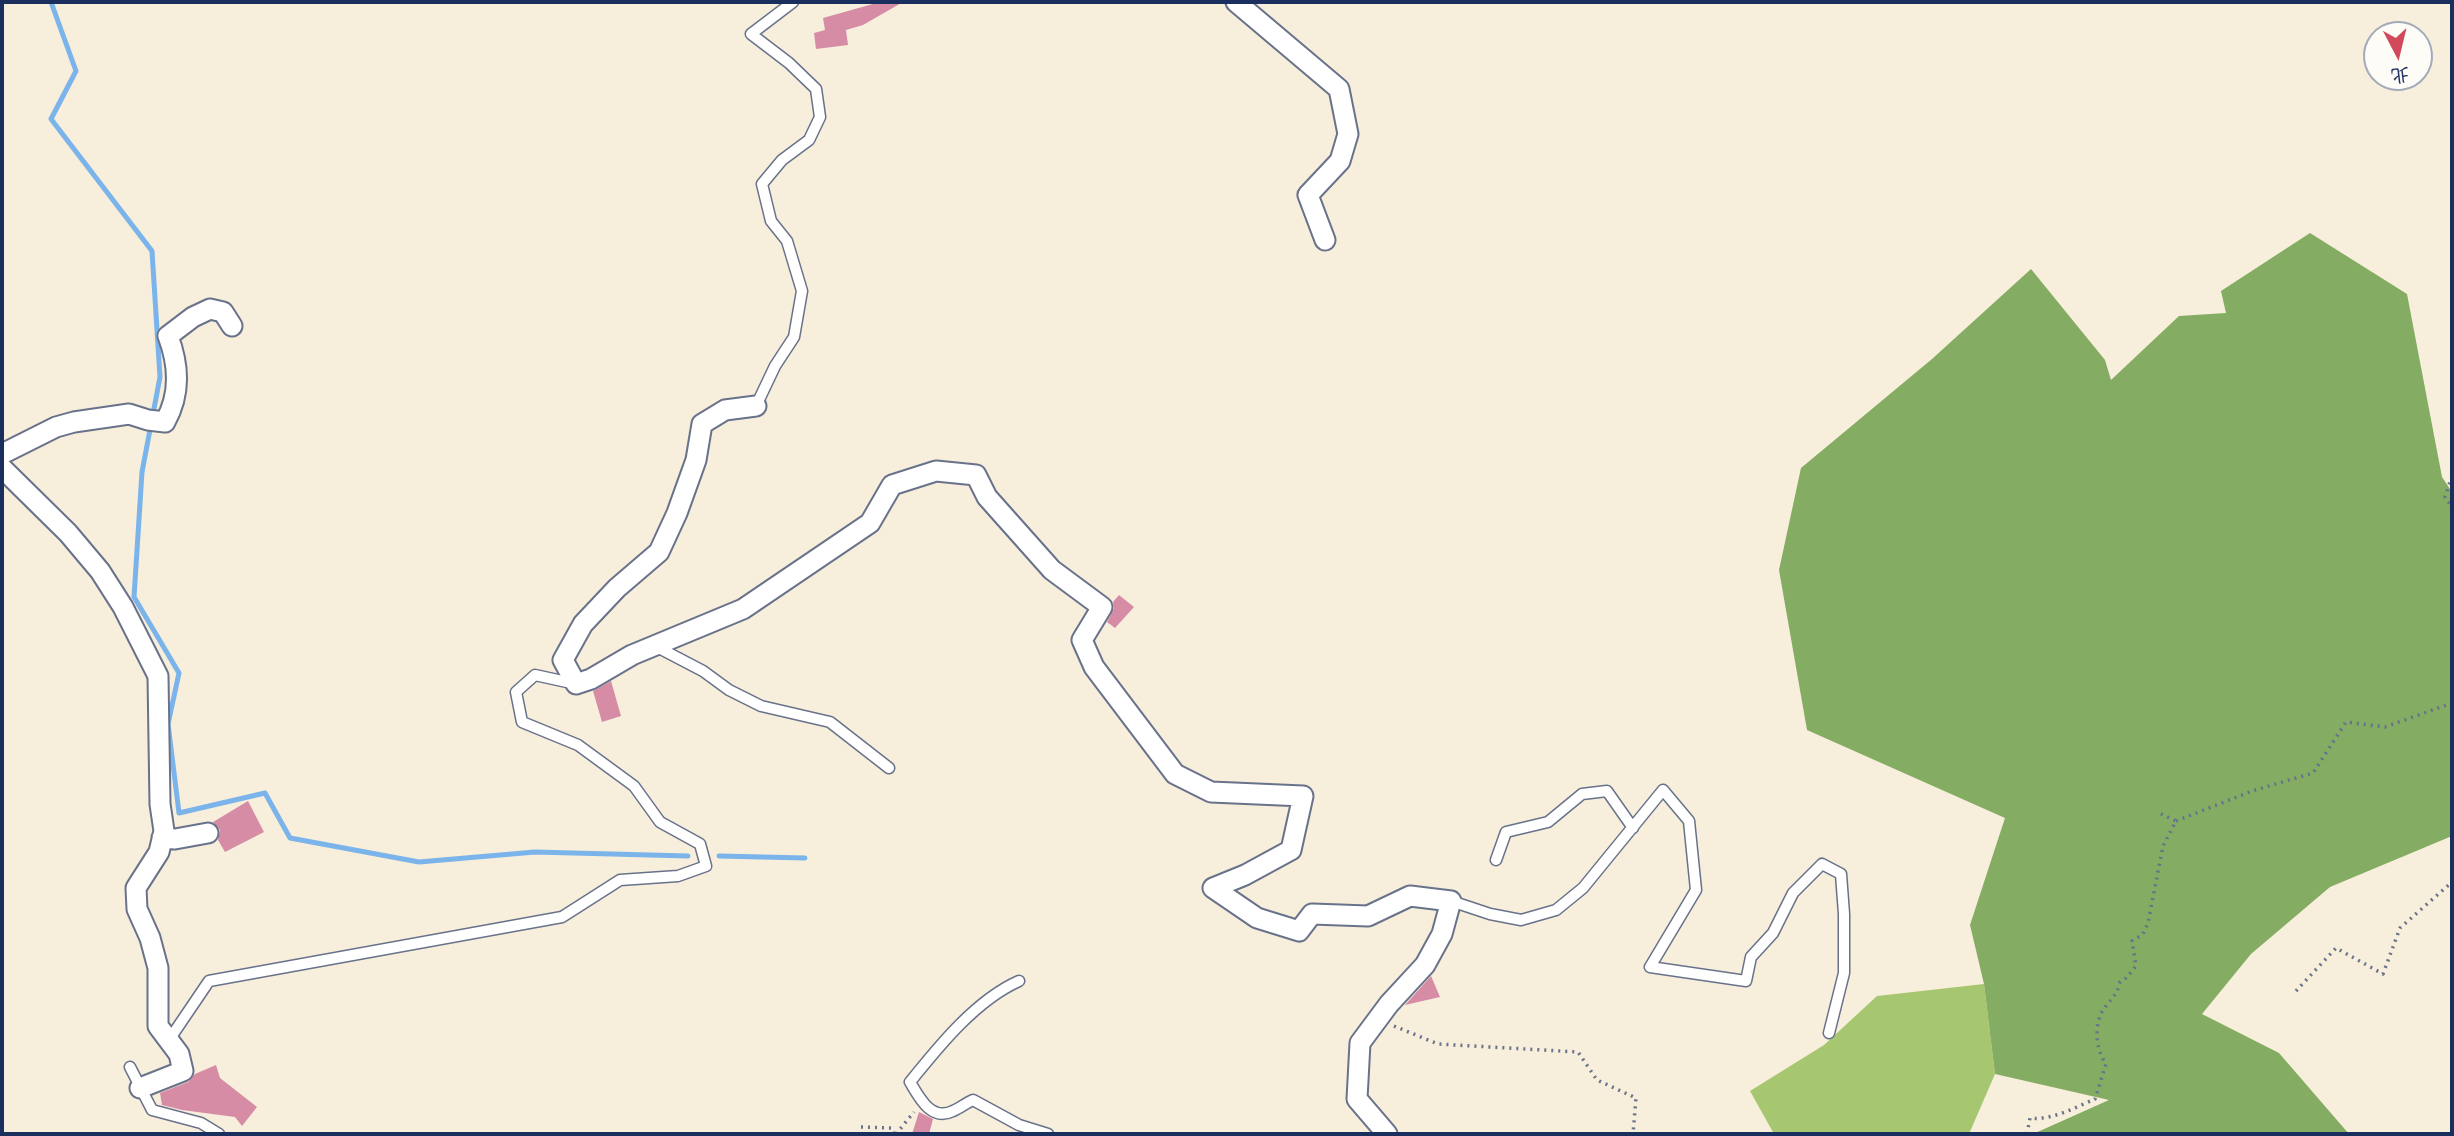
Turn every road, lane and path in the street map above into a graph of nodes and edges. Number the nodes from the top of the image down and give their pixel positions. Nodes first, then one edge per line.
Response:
1 (793, 2) edge
2 (1236, 2) edge
3 (1325, 240) dead end
4 (232, 326) dead end
5 (755, 406) joint
6 (2, 454) edge
7 (2, 468) edge
8 (2452, 476) edge
9 (2452, 507) edge
10 (655, 646) junction
11 (576, 684) junction
12 (2452, 703) edge
13 (889, 768) dead end
14 (2159, 813) dead end
15 (2176, 821) junction
16 (1633, 828) junction
17 (208, 834) dead end
18 (162, 838) junction
19 (1496, 859) dead end
20 (2452, 882) edge
21 (1451, 901) junction
22 (1019, 981) dead end
23 (2296, 991) dead end
24 (1379, 1020) junction
25 (1829, 1034) dead end
26 (169, 1040) junction
27 (130, 1067) dead end
28 (140, 1088) junction
29 (922, 1103) junction
30 (861, 1127) dead end
31 (219, 1134) edge
32 (895, 1134) edge
33 (1048, 1134) edge
34 (1387, 1134) edge
35 (1633, 1134) edge
36 (2027, 1134) edge

1 - 5 lane
2 - 3 street
4 - 6 street
5 - 11 street
7 - 18 street
8 - 9 path
10 - 11 street
10 - 13 lane
10 - 21 street
11 - 26 lane
12 - 15 path
14 - 15 path
15 - 36 path
16 - 19 lane
16 - 21 lane
16 - 25 lane
17 - 18 street
18 - 26 street
20 - 23 path
21 - 24 street
22 - 29 lane
24 - 34 street
24 - 35 path
26 - 28 street
27 - 28 lane
28 - 31 lane
29 - 32 path
29 - 33 lane
30 - 32 path

